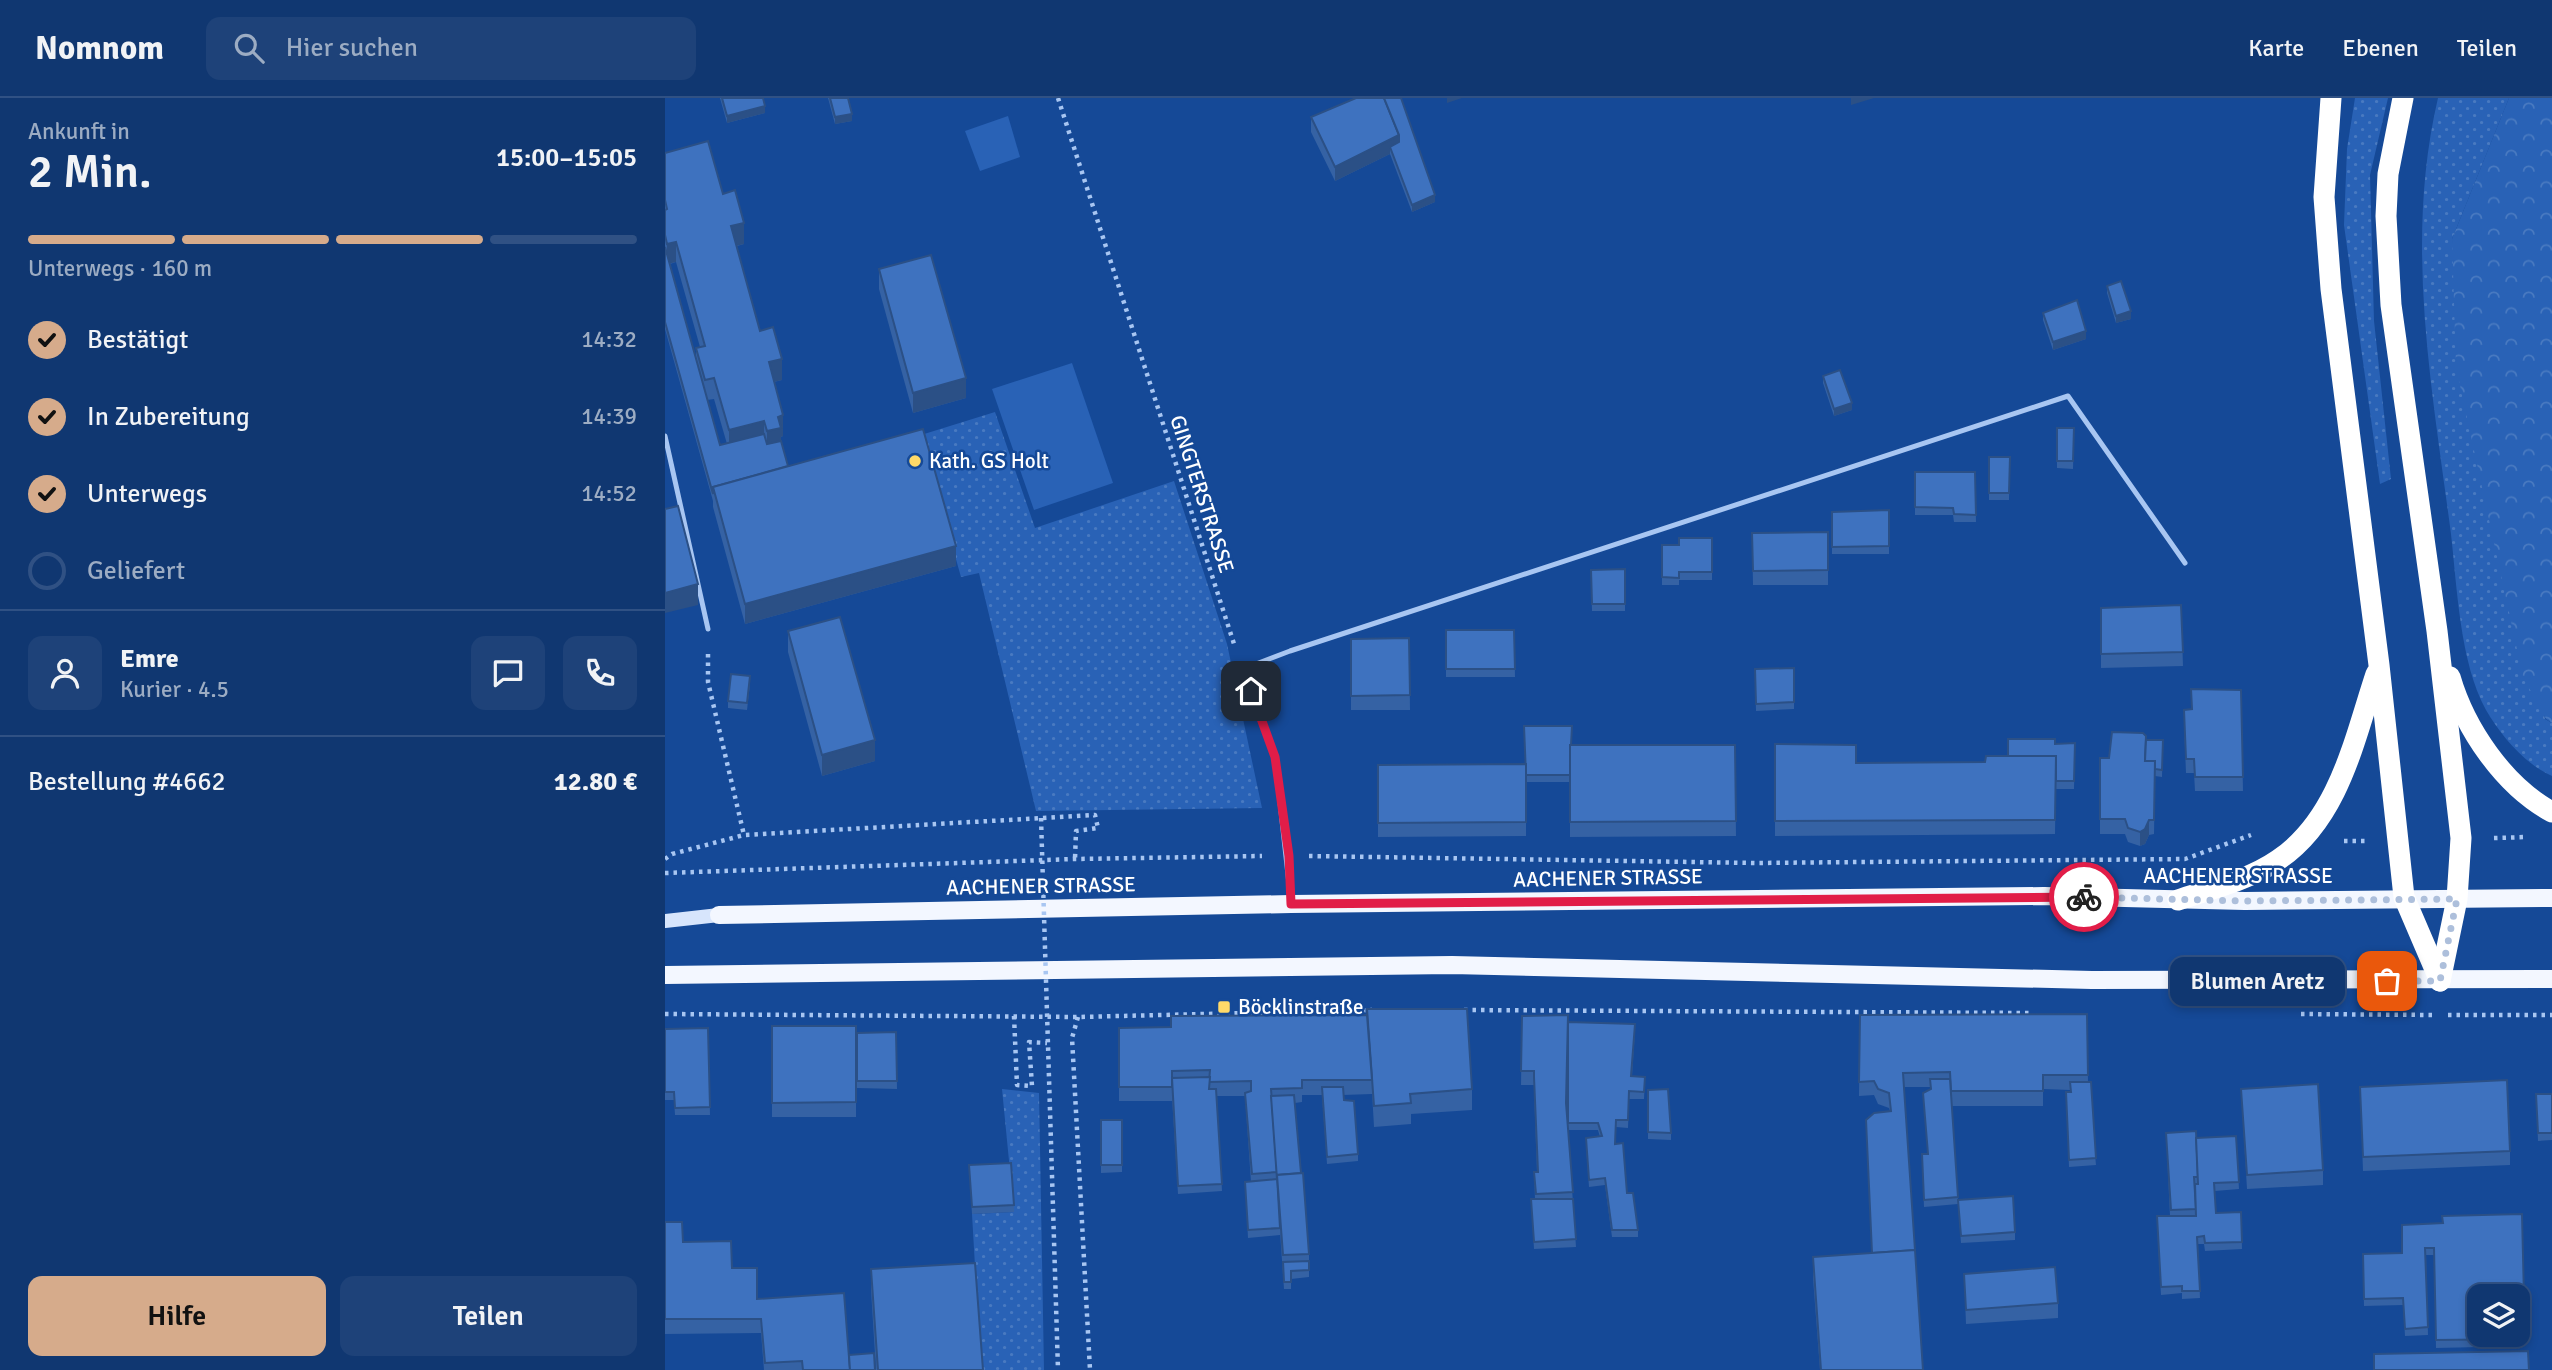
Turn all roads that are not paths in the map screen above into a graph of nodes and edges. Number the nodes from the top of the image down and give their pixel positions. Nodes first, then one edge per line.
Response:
1 (2331, 98) edge
2 (2403, 98) edge
3 (665, 436) edge
4 (2185, 564) dead end
5 (708, 629) road end
6 (2437, 631) junction
7 (2379, 665) junction
8 (2552, 812) edge
9 (2404, 897) junction
10 (2552, 898) edge
11 (2457, 899) junction
12 (2178, 900) junction
13 (1291, 904) junction
14 (665, 911) edge
15 (719, 915) junction
16 (665, 921) edge
17 (665, 975) edge
18 (2552, 979) edge
19 (2440, 981) junction

1 - 7 highway
2 - 6 highway
3 - 5 lane
4 - 13 lane
6 - 8 highway
6 - 11 highway
7 - 9 highway
7 - 12 highway
9 - 11 main road, AACHENER STRASSE
9 - 12 main road, AACHENER STRASSE
9 - 19 highway
10 - 11 main road, AACHENER STRASSE
11 - 19 highway
12 - 13 main road, AACHENER STRASSE
13 - 15 main road, AACHENER STRASSE
14 - 15 main road
15 - 16 main road, AACHENER STRASSE
17 - 19 main road
18 - 19 main road

